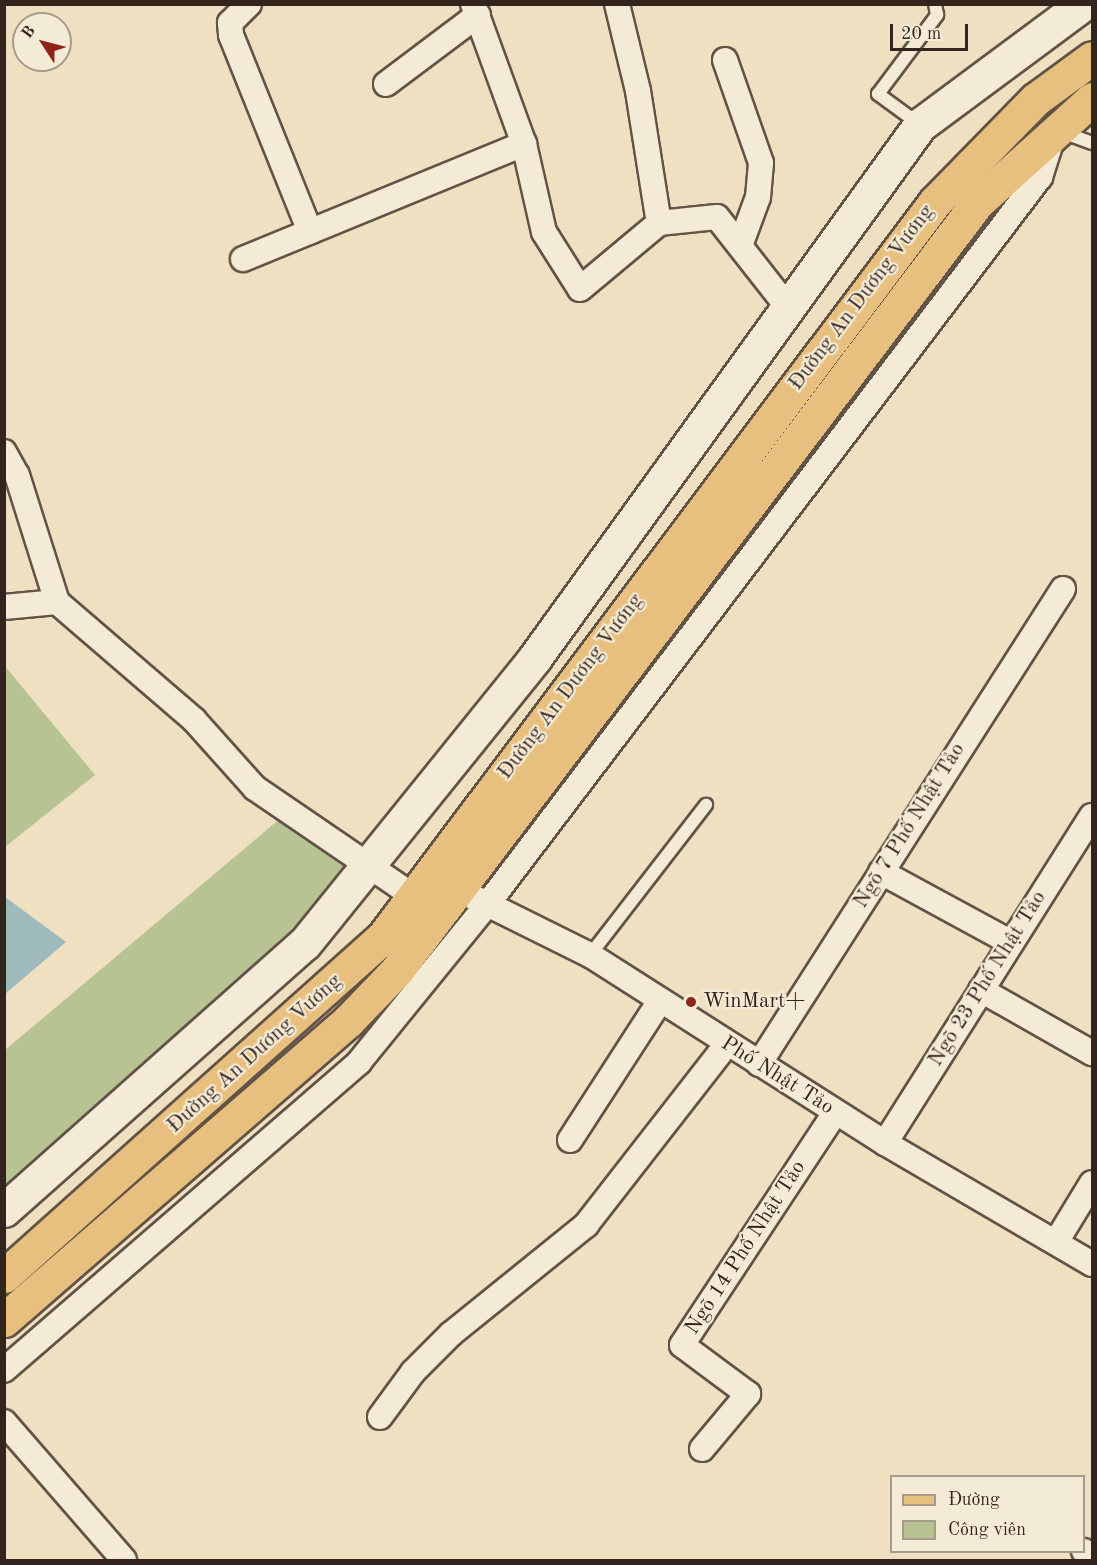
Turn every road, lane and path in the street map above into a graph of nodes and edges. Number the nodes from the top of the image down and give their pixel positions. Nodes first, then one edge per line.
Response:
1 (249, 4) edge
2 (617, 4) edge
3 (935, 4) edge
4 (1083, 4) edge
5 (476, 10) edge
6 (1092, 58) edge
7 (725, 60) dead end
8 (386, 84) dead end
9 (1092, 99) edge
10 (920, 125) junction
11 (1055, 130) junction
12 (1092, 143) edge
13 (524, 144) junction
14 (659, 223) junction
15 (310, 232) junction
16 (740, 246) junction
17 (243, 259) dead end
18 (786, 304) junction
19 (4, 452) edge
20 (1063, 589) dead end
21 (57, 602) junction
22 (4, 607) edge
23 (706, 805) dead end
24 (1092, 816) edge
25 (364, 866) junction
26 (881, 872) junction
27 (415, 897) junction
28 (474, 898) junction
29 (1010, 942) junction
30 (590, 955) junction
31 (981, 990) junction
32 (660, 1001) junction
33 (727, 1044) junction
34 (1092, 1053) edge
35 (759, 1064) junction
36 (835, 1113) junction
37 (570, 1140) dead end
38 (885, 1143) junction
39 (1092, 1183) edge
40 (4, 1210) edge
41 (1056, 1242) junction
42 (1092, 1264) edge
43 (4, 1276) edge
44 (4, 1320) edge
45 (4, 1370) edge
46 (380, 1417) dead end
47 (4, 1422) edge
48 (702, 1449) dead end
49 (121, 1559) edge

1 - 15 street
2 - 14 street
3 - 10 lane
4 - 10 street
5 - 8 street
5 - 13 street
6 - 27 main road, Đường An Dương Vương
7 - 16 street
9 - 11 main road, Đường An Dương Vương
10 - 18 street
11 - 12 lane
11 - 28 main road, Đường An Dương Vương
13 - 14 street
13 - 15 street
14 - 16 street
15 - 17 street
16 - 18 street
18 - 25 street
19 - 21 street
20 - 26 street, Ngõ 7 Phố Nhật Tảo
21 - 22 street
21 - 25 street
23 - 30 lane
24 - 29 street, Ngõ 23 Phố Nhật Tảo
25 - 27 street
25 - 40 street
26 - 29 street
26 - 35 street, Ngõ 7 Phố Nhật Tảo
27 - 43 main road, Đường An Dương Vương
28 - 30 street, Phố Nhật Tảo
28 - 44 main road, Đường An Dương Vương
28 - 45 street, Đường An Dương Vương
29 - 31 street, Ngõ 23 Phố Nhật Tảo
30 - 32 street, Phố Nhật Tảo
31 - 34 street
31 - 38 street, Ngõ 23 Phố Nhật Tảo
32 - 33 street, Phố Nhật Tảo
32 - 37 street
33 - 35 street, Phố Nhật Tảo
33 - 46 street
35 - 36 street, Phố Nhật Tảo
36 - 38 street, Phố Nhật Tảo
36 - 48 street, Ngõ 14 Phố Nhật Tảo
38 - 41 street, Phố Nhật Tảo
39 - 41 street
41 - 42 street, Phố Nhật Tảo
47 - 49 street

